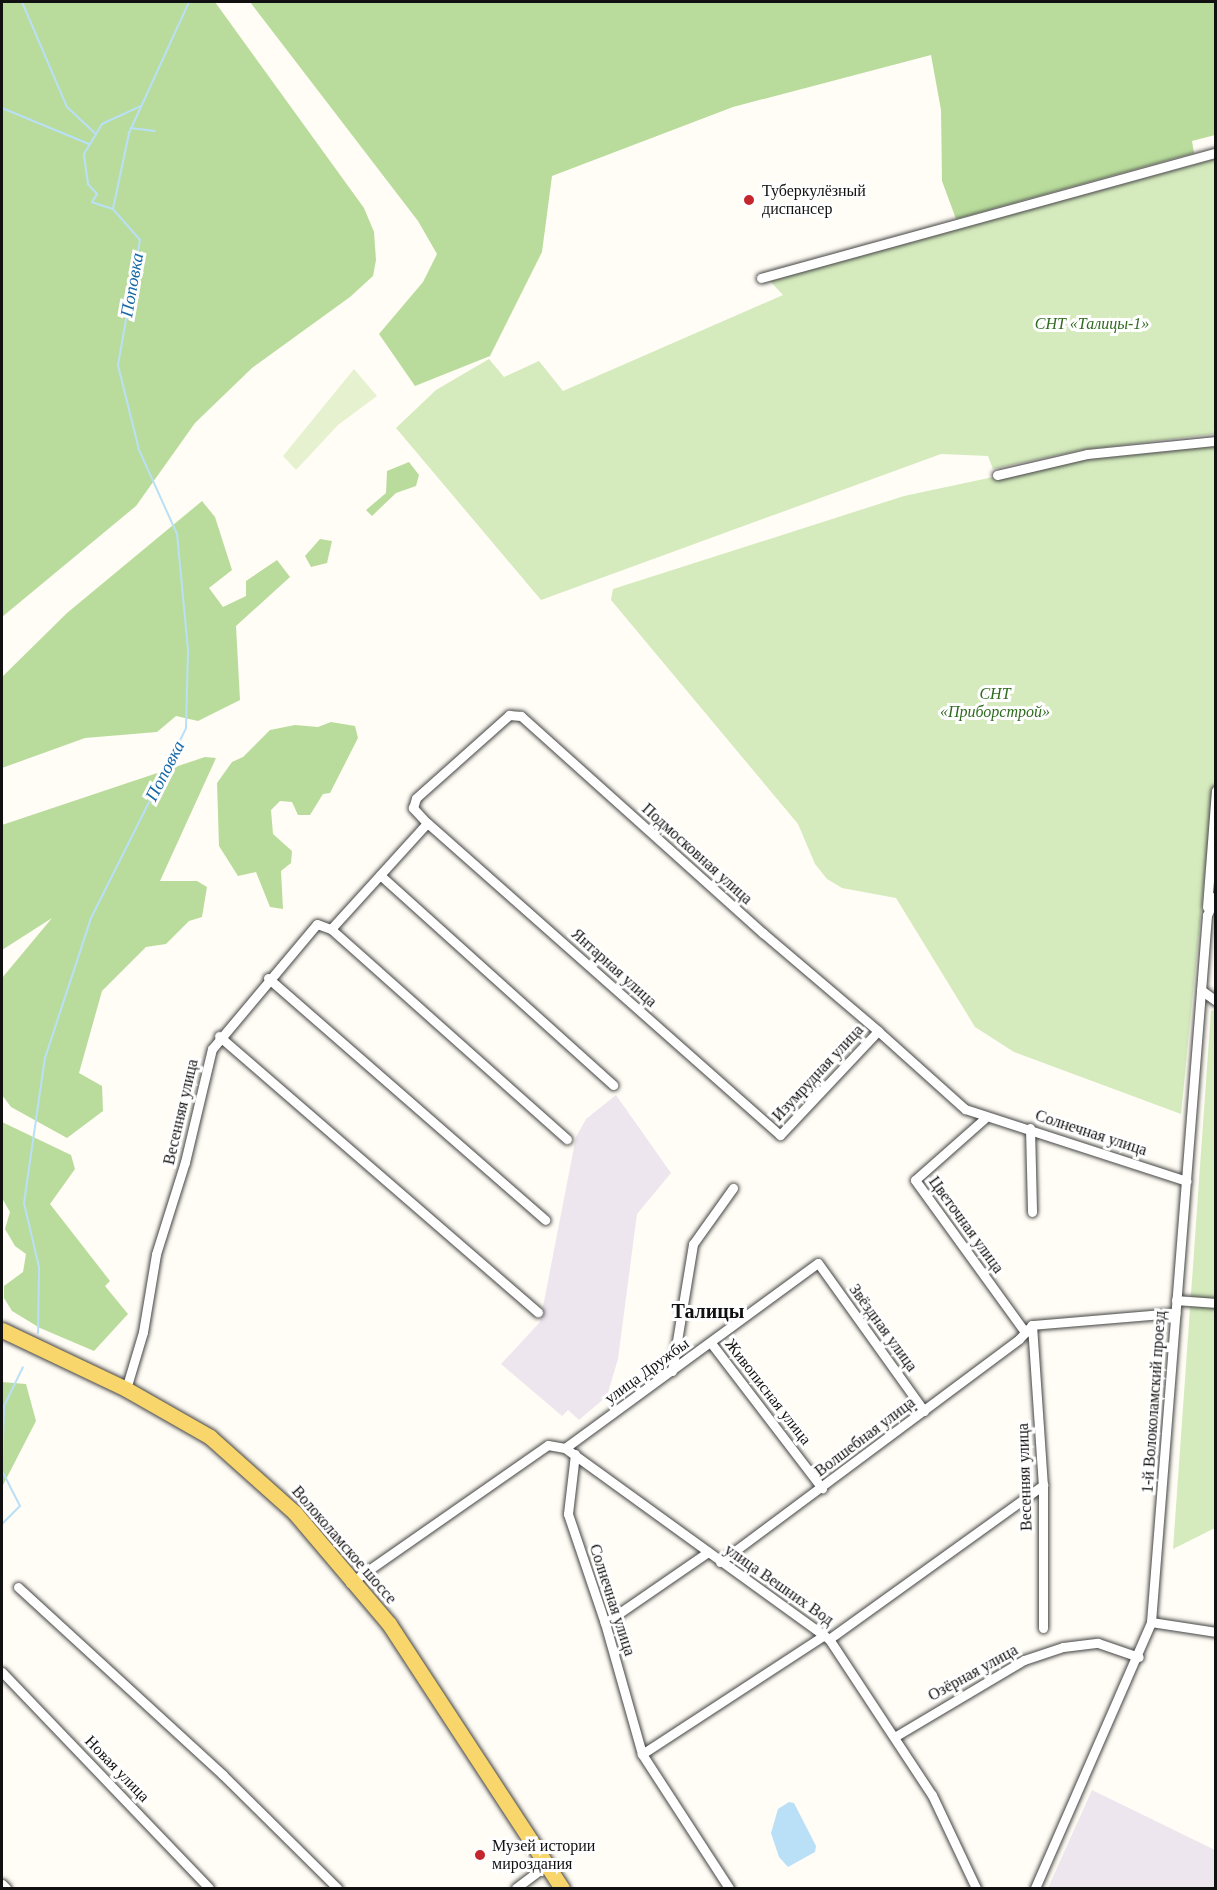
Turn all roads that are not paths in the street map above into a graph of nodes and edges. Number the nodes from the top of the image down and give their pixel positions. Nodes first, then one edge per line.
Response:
1 (1215, 153) edge
2 (761, 278) dead end
3 (1215, 441) edge
4 (997, 475) dead end
5 (1215, 790) edge
6 (427, 823) junction
7 (380, 875) junction
8 (1215, 896) edge
9 (1207, 915) junction
10 (331, 929) junction
11 (268, 978) junction
12 (1201, 990) junction
13 (1215, 1001) edge
14 (878, 1031) junction
15 (219, 1036) junction
16 (613, 1085) dead end
17 (984, 1119) junction
18 (1030, 1128) junction
19 (780, 1135) joint
20 (567, 1139) dead end
21 (1187, 1181) junction
22 (733, 1188) dead end
23 (1032, 1212) dead end
24 (545, 1220) dead end
25 (818, 1263) joint
26 (1176, 1300) junction
27 (1215, 1303) edge
28 (538, 1312) dead end
29 (1175, 1313) junction
30 (1028, 1329) junction
31 (2, 1330) edge
32 (2, 1341) edge
33 (711, 1343) junction
34 (672, 1371) junction
35 (126, 1389) junction
36 (924, 1411) junction
37 (565, 1449) junction
38 (575, 1454) junction
39 (1043, 1485) junction
40 (822, 1488) junction
41 (708, 1552) junction
42 (720, 1562) junction
43 (351, 1583) junction
44 (18, 1587) dead end
45 (1151, 1622) junction
46 (605, 1623) junction
47 (1043, 1628) dead end
48 (1215, 1632) edge
49 (826, 1637) junction
50 (1139, 1657) junction
51 (2, 1672) edge
52 (896, 1736) junction
53 (642, 1754) junction
54 (542, 1868) junction
55 (2, 1884) edge
56 (6, 1888) edge
57 (209, 1888) edge
58 (338, 1888) edge
59 (516, 1888) edge
60 (551, 1888) edge
61 (562, 1888) edge
62 (729, 1888) edge
63 (976, 1888) edge
64 (1035, 1888) edge

1 - 2 street
3 - 4 street
5 - 9 street
6 - 7 street
6 - 14 street, Подмосковная улица
6 - 19 street, Янтарная улица
7 - 10 street
7 - 16 street
8 - 9 street, 1-й Волоколамский проезд
9 - 12 street, 1-й Волоколамский проезд
10 - 11 street, Весенняя улица
10 - 20 street
11 - 15 street, Весенняя улица
11 - 24 street
12 - 13 street
12 - 21 street, 1-й Волоколамский проезд
14 - 17 street, Подмосковная улица
14 - 19 street, Изумрудная улица
15 - 28 street
15 - 35 street, Весенняя улица
17 - 18 street, Солнечная улица
17 - 30 street, Цветочная улица
18 - 21 street, Солнечная улица
18 - 23 street
21 - 26 street, 1-й Волоколамский проезд
22 - 34 street
25 - 33 street, улица Дружбы
25 - 36 street, Звёздная улица
26 - 27 street
26 - 29 street, 1-й Волоколамский проезд
29 - 30 street
29 - 45 street, 1-й Волоколамский проезд
30 - 36 street, Волшебная улица
30 - 39 street, Весенняя улица
31 - 35 main road, Волоколамское шоссе
32 - 43 main road, Волоколамское шоссе
33 - 34 street, улица Дружбы
33 - 40 street, Живописная улица
34 - 37 street, улица Дружбы
35 - 43 main road, Волоколамское шоссе
36 - 40 street, Волшебная улица
37 - 38 street, улица Вешних Вод
37 - 43 street
38 - 41 street, улица Вешних Вод
38 - 46 street, Солнечная улица
39 - 47 street, Весенняя улица
39 - 49 street
40 - 42 street, Волшебная улица
41 - 42 street, улица Вешних Вод
41 - 46 street
42 - 49 street, улица Вешних Вод
43 - 54 main road, Волоколамское шоссе
44 - 58 street
45 - 48 street
45 - 50 street, 1-й Волоколамский проезд
46 - 53 street, Солнечная улица
49 - 52 street, улица Вешних Вод
49 - 53 street
50 - 52 street, Озёрная улица
50 - 64 street, 1-й Волоколамский проезд
51 - 57 street, Новая улица
52 - 63 street, улица Вешних Вод
53 - 62 street, Солнечная улица
54 - 59 street
54 - 60 main road, Волоколамское шоссе
54 - 61 main road, Волоколамское шоссе
55 - 56 street

